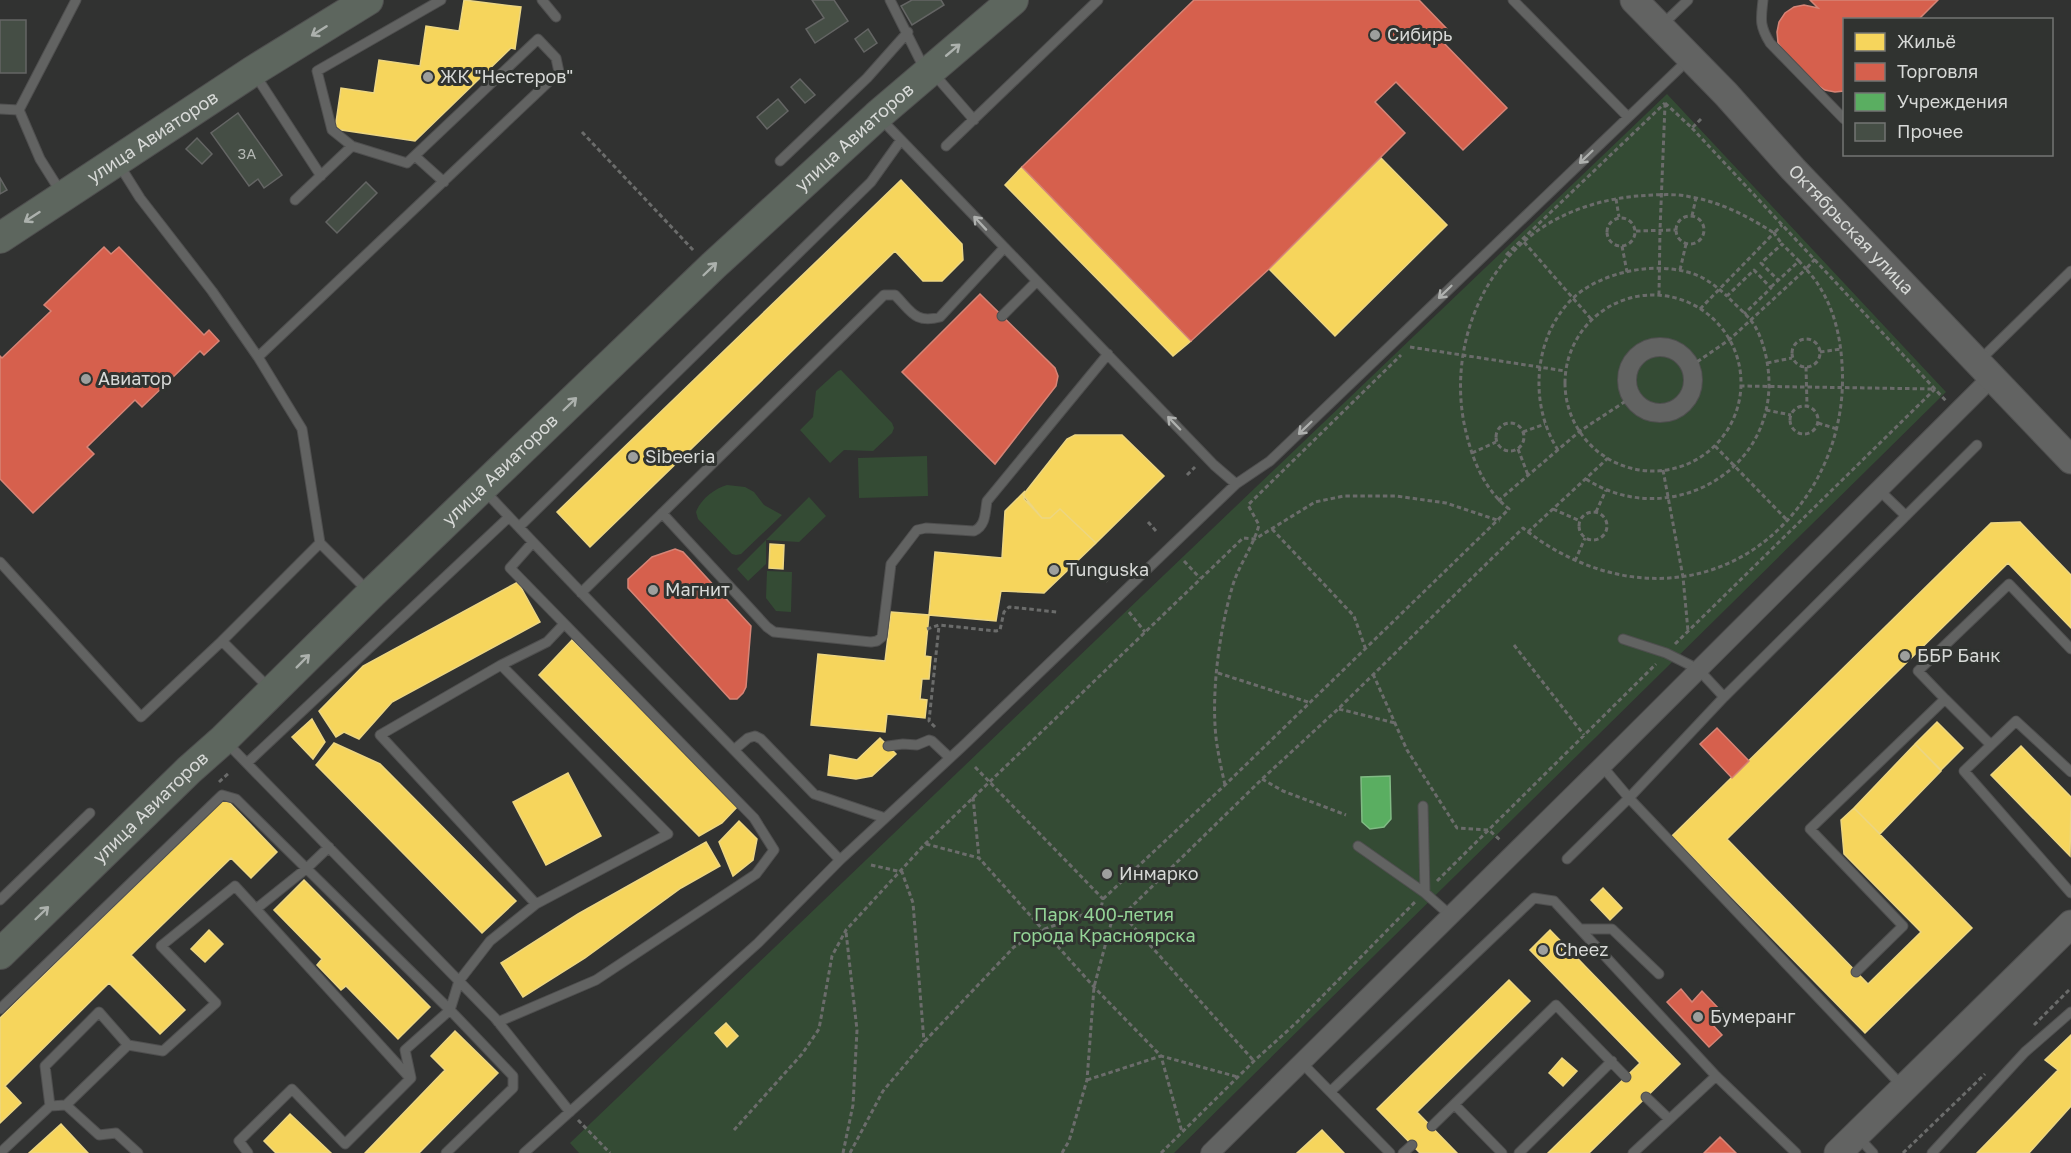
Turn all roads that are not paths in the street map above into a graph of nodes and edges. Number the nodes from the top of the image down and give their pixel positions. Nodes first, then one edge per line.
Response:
1 (76, 0) edge
2 (368, 0) edge
3 (441, 0) edge
4 (542, 0) edge
5 (891, 0) edge
6 (1013, 0) edge
7 (1098, 0) edge
8 (1514, 0) edge
9 (1634, 0) edge
10 (1688, 0) edge
11 (1762, 0) edge
12 (556, 17) dead end
13 (1659, 28) junction
14 (908, 32) junction
15 (1691, 58) junction
16 (253, 71) junction
17 (928, 71) junction
18 (0, 109) edge
19 (19, 110) junction
20 (877, 116) junction
21 (1843, 116) edge
22 (1628, 117) junction
23 (974, 120) junction
24 (902, 140) junction
25 (352, 146) junction
26 (946, 146) dead end
27 (415, 156) junction
28 (117, 161) junction
29 (780, 161) dead end
30 (321, 176) junction
31 (444, 182) junction
32 (63, 196) junction
33 (295, 200) dead end
34 (0, 238) edge
35 (1004, 248) junction
36 (2071, 271) edge
37 (1036, 282) junction
38 (1002, 316) dead end
39 (1108, 354) junction
40 (258, 357) junction
41 (1985, 370) junction
42 (1632, 397) joint
43 (1977, 445) dead end
44 (2071, 460) edge
45 (1236, 484) junction
46 (482, 488) junction
47 (1879, 489) junction
48 (662, 513) junction
49 (1906, 516) junction
50 (509, 517) junction
51 (519, 527) junction
52 (533, 542) junction
53 (320, 543) junction
54 (0, 562) edge
55 (581, 593) junction
56 (371, 594) junction
57 (564, 624) junction
58 (1623, 639) dead end
59 (222, 640) junction
60 (2071, 648) edge
61 (501, 664) junction
62 (1698, 669) junction
63 (272, 692) junction
64 (1724, 697) junction
65 (1946, 699) junction
66 (224, 740) junction
67 (1991, 745) junction
68 (888, 746) dead end
69 (735, 750) junction
70 (950, 758) junction
71 (247, 763) junction
72 (1602, 766) junction
73 (2071, 772) edge
74 (1629, 798) junction
75 (1424, 806) dead end
76 (90, 813) dead end
77 (885, 818) junction
78 (1358, 846) dead end
79 (329, 847) junction
80 (1567, 859) dead end
81 (840, 860) junction
82 (307, 868) junction
83 (1425, 892) junction
84 (2071, 893) edge
85 (0, 900) edge
86 (537, 904) junction
87 (256, 909) junction
88 (1450, 915) junction
89 (2071, 924) edge
90 (1581, 929) junction
91 (0, 954) edge
92 (1856, 972) dead end
93 (1659, 974) dead end
94 (459, 981) junction
95 (0, 1009) edge
96 (450, 1010) junction
97 (2071, 1012) edge
98 (498, 1022) junction
99 (128, 1045) junction
100 (1612, 1061) junction
101 (1301, 1062) junction
102 (1716, 1076) junction
103 (1626, 1077) dead end
104 (411, 1078) junction
105 (1905, 1089) junction
106 (1331, 1091) junction
107 (1646, 1097) dead end
108 (66, 1105) junction
109 (1455, 1105) junction
110 (50, 1106) junction
111 (570, 1112) junction
112 (1669, 1119) junction
113 (1431, 1126) dead end
114 (1412, 1145) dead end
115 (1856, 1147) edge
116 (4, 1149) edge
117 (138, 1153) edge
118 (248, 1153) edge
119 (446, 1153) edge
120 (524, 1153) edge
121 (1210, 1153) edge
122 (1390, 1153) edge
123 (1403, 1153) edge
124 (1502, 1153) edge
125 (1519, 1153) edge
126 (1633, 1153) edge
127 (1796, 1153) edge
128 (1932, 1153) edge

1 - 19 lane
2 -> 16 main road, улица Авиаторов
3 - 25 lane
4 - 12 lane
5 - 14 lane
17 -> 6 main road, улица Авиаторов
7 - 23 lane
8 - 22 lane
9 - 13 street, Октябрьская улица
10 - 13 lane
11 - 21 lane
13 - 15 street, Октябрьская улица
14 - 17 lane
14 - 29 lane
15 - 22 lane
15 - 41 street, Октябрьская улица
16 - 28 main road, улица Авиаторов
16 - 30 lane
17 - 20 main road, улица Авиаторов
17 - 23 lane
18 - 19 lane
19 - 32 lane
20 - 24 lane
46 -> 20 main road, улица Авиаторов
22 -> 45 lane
23 - 26 lane
35 -> 24 lane
24 - 51 lane
25 - 27 lane
25 - 30 lane
27 - 31 lane
27 - 31 lane
28 - 32 main road, улица Авиаторов
28 - 40 lane
30 - 33 lane
31 - 40 lane
32 -> 34 main road, улица Авиаторов
35 - 37 lane
35 - 48 lane
36 - 41 lane
37 - 38 lane
37 - 39 lane
45 -> 39 lane
39 - 48 lane
40 - 53 lane
41 - 44 street, Октябрьская улица
41 - 47 street
42 - 42 street
43 - 49 lane
45 - 70 lane
46 - 50 lane
46 - 56 main road, улица Авиаторов
47 - 49 lane
47 - 62 street
48 - 55 lane
49 - 64 lane
50 - 51 lane
50 - 71 lane
51 - 52 lane
52 - 55 lane
52 - 57 lane
53 - 56 lane
53 - 59 lane
54 - 59 lane
55 - 69 lane
63 -> 56 main road, улица Авиаторов
57 - 61 lane
57 - 98 lane
58 - 62 lane
59 - 63 lane
60 - 65 lane
61 - 86 lane
61 - 86 lane
62 - 64 lane
62 - 72 street
63 - 66 main road, улица Авиаторов
64 - 74 lane
65 - 67 lane
65 - 92 lane
66 - 71 lane
91 -> 66 main road, улица Авиаторов
67 - 73 lane
67 - 84 lane
68 - 70 lane
69 - 77 lane
69 - 81 lane
70 - 77 lane
71 - 79 lane
72 - 74 lane
72 - 88 street
74 - 80 lane
74 - 105 lane
75 - 83 lane
76 - 85 lane
77 - 81 lane
78 - 83 lane
79 - 82 lane
79 - 94 lane
81 - 111 lane
82 - 87 lane
82 - 95 lane
82 - 96 lane
83 - 88 lane
86 - 94 lane
87 - 99 lane
87 - 104 lane
88 - 101 street
89 - 105 street
90 - 93 lane
90 - 102 lane
90 - 106 lane
94 - 96 lane
94 - 98 lane
96 - 104 lane
96 - 119 lane
97 - 128 lane
98 - 111 lane
99 - 108 lane
99 - 110 lane
100 - 103 lane
100 - 109 lane
100 - 125 lane
101 - 106 lane
101 - 121 street
102 - 112 lane
102 - 127 lane
104 - 118 lane
105 - 115 street
106 - 122 lane
107 - 112 lane
108 - 110 lane
108 - 117 lane
109 - 113 lane
109 - 124 lane
110 - 116 lane
111 - 120 lane
112 - 126 lane
114 - 123 lane

